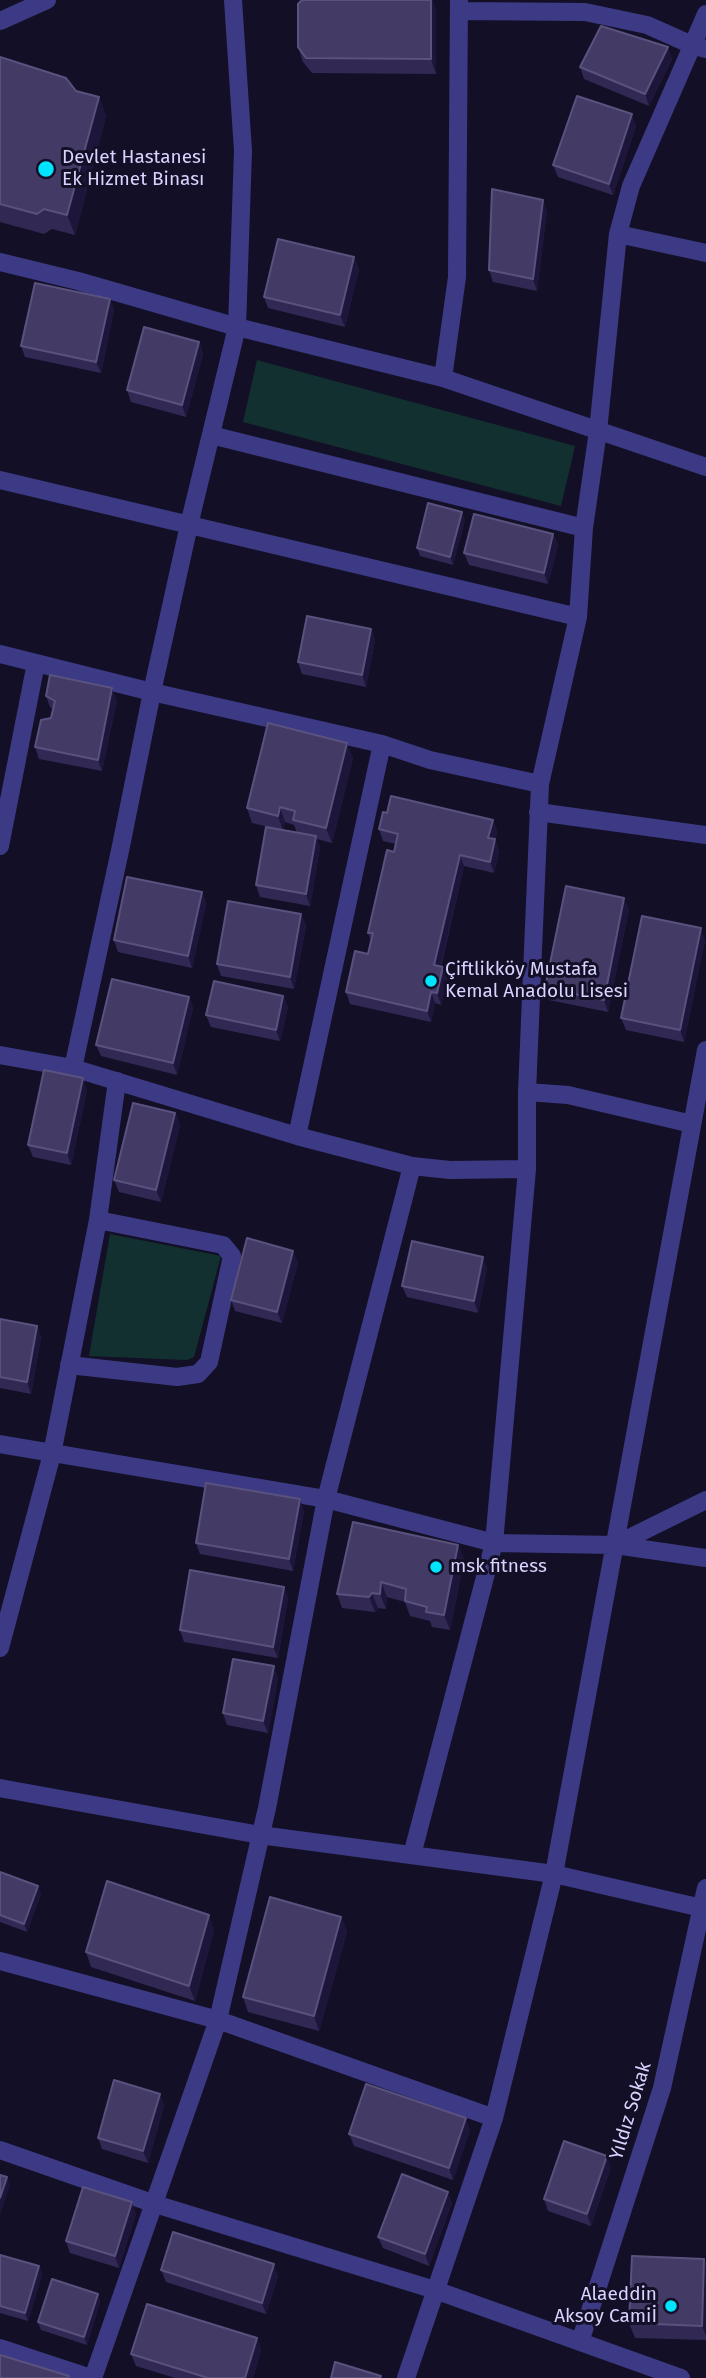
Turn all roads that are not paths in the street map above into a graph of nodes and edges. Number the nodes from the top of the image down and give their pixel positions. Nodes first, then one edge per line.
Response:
1 (47, 0) edge
2 (233, 0) edge
3 (459, 5) edge
4 (706, 13) edge
5 (0, 21) edge
6 (699, 47) edge
7 (618, 234) junction
8 (706, 253) edge
9 (0, 262) edge
10 (237, 327) junction
11 (443, 378) junction
12 (598, 431) junction
13 (211, 435) junction
14 (706, 467) edge
15 (0, 480) edge
16 (188, 525) junction
17 (584, 528) junction
18 (578, 617) junction
19 (0, 654) edge
20 (36, 663) junction
21 (152, 692) junction
22 (382, 744) junction
23 (540, 784) junction
24 (538, 812) junction
25 (706, 835) edge
26 (0, 846) edge
27 (706, 1050) edge
28 (0, 1055) edge
29 (73, 1068) junction
30 (117, 1081) junction
31 (527, 1092) junction
32 (692, 1124) junction
33 (297, 1136) junction
34 (412, 1166) junction
35 (527, 1169) junction
36 (98, 1220) junction
37 (69, 1365) junction
38 (0, 1444) edge
39 (52, 1454) junction
40 (326, 1499) junction
41 (706, 1500) edge
42 (494, 1543) junction
43 (615, 1545) junction
44 (706, 1558) edge
45 (0, 1648) edge
46 (0, 1788) edge
47 (260, 1835) junction
48 (412, 1855) junction
49 (554, 1874) junction
50 (706, 1888) edge
51 (704, 1909) edge
52 (0, 1961) edge
53 (218, 2020) junction
54 (494, 2118) junction
55 (0, 2150) edge
56 (155, 2204) junction
57 (435, 2290) junction
58 (580, 2342) junction
59 (0, 2348) edge
60 (92, 2378) edge
61 (406, 2378) edge
62 (681, 2378) edge

1 - 5 street
2 - 10 street
3 - 6 street
3 - 11 street
4 - 6 street
6 - 7 street
7 - 8 street
7 - 12 street
9 - 10 street
10 - 11 street
10 - 13 street
11 - 12 street
12 - 14 street
12 - 17 street
13 - 16 street
13 - 17 street
15 - 16 street
16 - 18 street
16 - 21 street
17 - 18 street
18 - 23 street
19 - 20 street
20 - 21 street
20 - 26 street
21 - 22 street
21 - 29 street
22 - 23 street
22 - 33 street
23 - 24 street
24 - 25 street
24 - 31 street
27 - 32 street
28 - 29 street
29 - 30 street
30 - 33 street
30 - 36 street
31 - 32 street
31 - 35 street
32 - 43 street
33 - 34 street
34 - 35 street
34 - 40 street
35 - 42 street
36 - 37 street
36 - 37 street
37 - 39 street
38 - 39 street
39 - 40 street
39 - 45 street
40 - 42 street
40 - 47 street
41 - 43 street
42 - 43 street
42 - 48 street
43 - 44 street
43 - 49 street
46 - 47 street
47 - 48 street
47 - 53 street
48 - 49 street
49 - 51 street
49 - 54 street
50 - 51 street, Yıldız Sokak
51 - 58 street, Yıldız Sokak
52 - 53 street
53 - 54 street
53 - 56 street
54 - 57 street
55 - 56 street
56 - 57 street
56 - 60 street
57 - 58 street
57 - 61 street
58 - 62 street
59 - 60 street

